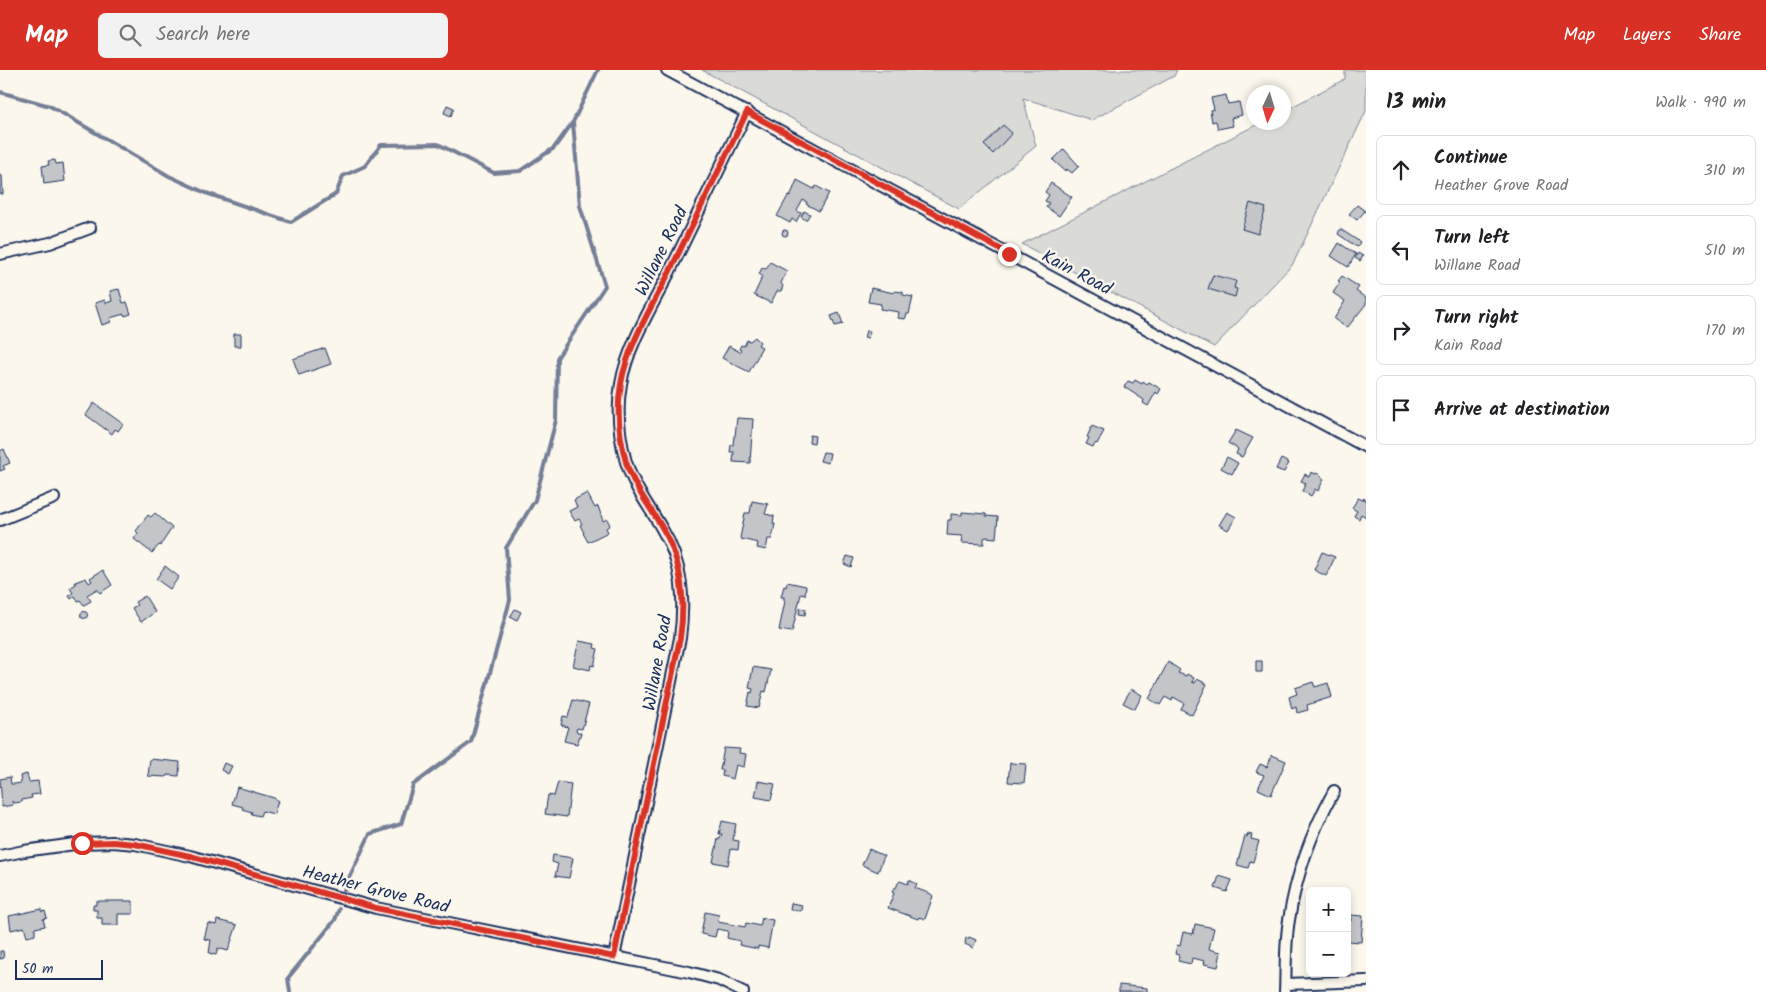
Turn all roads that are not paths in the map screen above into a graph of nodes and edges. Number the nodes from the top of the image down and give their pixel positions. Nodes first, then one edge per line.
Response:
1 (667, 70) edge
2 (747, 112) junction
3 (90, 228) dead end
4 (0, 254) edge
5 (1366, 447) edge
6 (54, 498) dead end
7 (0, 520) edge
8 (1334, 790) dead end
9 (0, 856) edge
10 (614, 957) junction
11 (1366, 981) edge
12 (1285, 988) edge
13 (743, 992) edge

1 - 2 street, Kain Road
2 - 5 street, Kain Road
2 - 10 street, Willane Road
3 - 4 street
6 - 7 street
8 - 12 street
9 - 10 street, Heather Grove Road
10 - 13 street, Heather Grove Road
11 - 12 street

